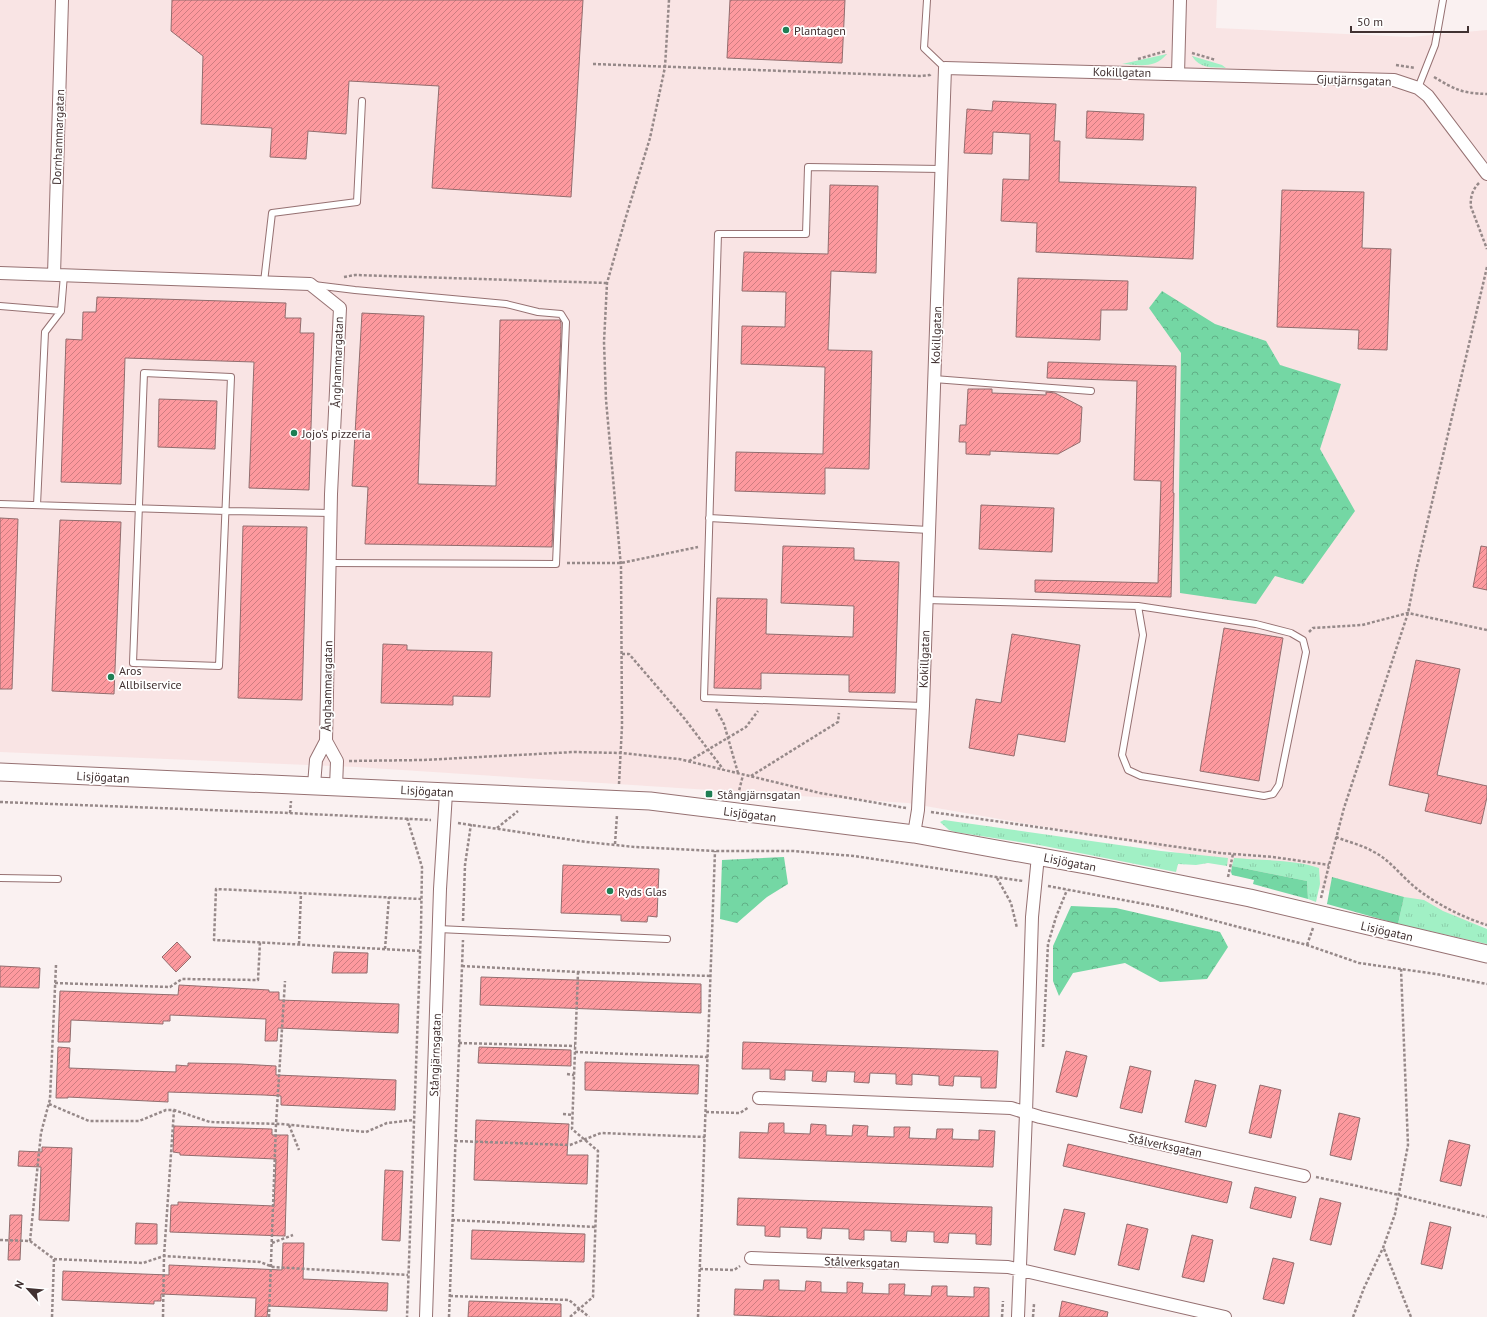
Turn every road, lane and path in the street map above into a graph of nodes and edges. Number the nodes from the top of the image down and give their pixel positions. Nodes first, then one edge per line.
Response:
1 (62, 0) edge
2 (669, 0) edge
3 (927, 0) edge
4 (1180, 0) edge
5 (1443, 0) edge
6 (594, 64) dead end
7 (665, 67) junction
8 (945, 68) junction
9 (1178, 74) junction
10 (930, 75) dead end
11 (1434, 77) dead end
12 (1418, 88) junction
13 (1487, 94) edge
14 (362, 101) dead end
15 (941, 169) junction
16 (1484, 178) edge
17 (1487, 249) edge
18 (1487, 267) edge
19 (0, 273) edge
20 (59, 275) junction
21 (340, 278) dead end
22 (264, 282) junction
23 (310, 284) junction
24 (608, 284) junction
25 (0, 306) edge
26 (61, 311) junction
27 (934, 379) junction
28 (1091, 391) dead end
29 (0, 504) edge
30 (37, 504) junction
31 (139, 508) junction
32 (226, 511) junction
33 (331, 513) junction
34 (709, 518) junction
35 (929, 530) junction
36 (708, 545) junction
37 (330, 563) junction
38 (621, 563) junction
39 (556, 564) junction
40 (926, 600) junction
41 (1138, 606) junction
42 (1408, 613) junction
43 (1487, 630) edge
44 (1303, 640) junction
45 (622, 654) junction
46 (716, 698) junction
47 (761, 700) junction
48 (839, 703) junction
49 (923, 706) junction
50 (728, 738) junction
51 (326, 741) junction
52 (708, 750) junction
53 (621, 752) junction
54 (688, 761) junction
55 (337, 762) junction
56 (723, 769) junction
57 (0, 772) edge
58 (738, 773) junction
59 (743, 775) junction
60 (751, 776) junction
61 (314, 785) junction
62 (336, 786) junction
63 (619, 789) dead end
64 (446, 793) junction
65 (738, 796) dead end
66 (0, 802) edge
67 (522, 807) dead end
68 (918, 810) junction
69 (617, 815) dead end
70 (497, 828) junction
71 (914, 834) junction
72 (1336, 837) junction
73 (615, 844) junction
74 (715, 851) junction
75 (1233, 854) junction
76 (1038, 856) junction
77 (1329, 865) junction
78 (996, 877) dead end
79 (1228, 877) dead end
80 (0, 878) edge
81 (58, 879) dead end
82 (1067, 890) dead end
83 (301, 893) junction
84 (389, 897) junction
85 (1321, 898) dead end
86 (421, 899) junction
87 (1487, 925) edge
88 (1313, 927) dead end
89 (438, 929) junction
90 (463, 930) junction
91 (667, 939) dead end
92 (260, 942) junction
93 (299, 944) junction
94 (1307, 945) junction
95 (385, 949) junction
96 (420, 951) junction
97 (1487, 954) edge
98 (56, 965) dead end
99 (462, 966) junction
100 (1401, 969) junction
101 (578, 972) junction
102 (711, 976) junction
103 (284, 981) dead end
104 (56, 983) junction
105 (1487, 984) edge
106 (459, 1043) junction
107 (575, 1046) junction
108 (575, 1052) junction
109 (708, 1057) junction
110 (567, 1074) dead end
111 (574, 1075) junction
112 (759, 1098) joint
113 (49, 1104) junction
114 (174, 1110) junction
115 (706, 1112) junction
116 (1026, 1113) junction
117 (563, 1114) dead end
118 (573, 1115) junction
119 (414, 1120) junction
120 (276, 1124) junction
121 (289, 1125) junction
122 (705, 1137) junction
123 (584, 1140) junction
124 (455, 1141) junction
125 (299, 1150) dead end
126 (1304, 1176) joint
127 (1399, 1195) junction
128 (1487, 1217) edge
129 (452, 1220) junction
130 (595, 1226) junction
131 (293, 1235) dead end
132 (0, 1240) edge
133 (30, 1241) junction
134 (272, 1243) junction
135 (1384, 1248) junction
136 (164, 1256) junction
137 (751, 1258) joint
138 (54, 1259) junction
139 (271, 1266) junction
140 (700, 1270) junction
141 (1020, 1270) junction
142 (408, 1275) junction
143 (450, 1296) junction
144 (580, 1308) junction
145 (52, 1317) edge
146 (163, 1317) edge
147 (269, 1317) edge
148 (407, 1317) edge
149 (426, 1317) edge
150 (449, 1317) edge
151 (570, 1317) edge
152 (589, 1317) edge
153 (698, 1317) edge
154 (1018, 1317) edge
155 (1225, 1317) edge
156 (1353, 1317) edge
157 (1411, 1317) edge

1 - 20 street, Dornhammargatan
2 - 7 path
3 - 8 lane
4 - 9 street
5 - 12 lane
6 - 7 path
7 - 10 path
7 - 24 path
8 - 9 street, Kokillgatan
8 - 15 street, Kokillgatan
9 - 12 street, Gjutjärnsgatan
11 - 13 path
12 - 16 street, Gjutjärnsgatan
14 - 22 lane
15 - 27 street, Kokillgatan
15 - 34 lane
16 - 17 path
18 - 42 path
19 - 20 street
20 - 22 street
20 - 26 lane
21 - 24 path
22 - 23 street
23 - 33 street, Ånghammargatan
23 - 39 lane
24 - 38 path
25 - 26 lane
26 - 30 lane
27 - 28 lane
27 - 35 street, Kokillgatan
29 - 30 lane
30 - 31 lane
31 - 32 lane
31 - 32 lane
31 - 32 lane
32 - 33 lane
33 - 37 street, Ånghammargatan
34 - 35 lane
34 - 36 lane
35 - 40 street, Kokillgatan
36 - 38 path
36 - 46 lane
37 - 39 lane
37 - 51 street, Ånghammargatan
38 - 39 path
38 - 45 path
40 - 41 lane
40 - 49 street, Kokillgatan
41 - 44 lane
41 - 44 lane
42 - 43 path
42 - 44 path
42 - 72 path
45 - 52 path
45 - 53 path
46 - 47 lane
46 - 50 path
47 - 48 lane
47 - 50 path
48 - 49 lane
48 - 60 path
49 - 68 street, Kokillgatan
50 - 52 path
50 - 58 path
51 - 55 street, Ånghammargatan
51 - 61 street, Ånghammargatan
52 - 54 path
52 - 56 path
53 - 54 path
53 - 55 path
53 - 63 path
54 - 56 path
55 - 62 street
56 - 58 path
57 - 61 street, Lisjögatan
58 - 59 path
59 - 60 path
59 - 65 path
60 - 68 path
61 - 62 street, Lisjögatan
62 - 64 street, Lisjögatan
64 - 71 street, Lisjögatan
64 - 89 street, Stångjärnsgatan
66 - 86 path
67 - 70 path
68 - 71 street, Kokillgatan
68 - 75 path
69 - 73 path
70 - 73 path
70 - 90 path
71 - 76 street, Lisjögatan
72 - 77 path
72 - 87 path
73 - 74 path
74 - 78 path
74 - 102 path
75 - 77 path
75 - 79 path
76 - 97 street, Lisjögatan
76 - 116 street
77 - 85 path
80 - 81 lane
82 - 94 path
83 - 84 path
83 - 92 path
83 - 93 path
84 - 86 path
84 - 95 path
86 - 96 path
88 - 94 path
89 - 90 lane
89 - 149 street, Stångjärnsgatan
90 - 91 lane
90 - 99 path
92 - 93 path
92 - 104 path
93 - 95 path
94 - 100 path
95 - 96 path
96 - 119 path
98 - 104 path
99 - 101 path
99 - 106 path
100 - 105 path
100 - 127 path
101 - 102 path
101 - 107 path
102 - 109 path
103 - 120 path
104 - 113 path
106 - 107 path
106 - 124 path
107 - 108 path
108 - 109 path
108 - 111 path
109 - 115 path
110 - 111 path
111 - 118 path
112 - 115 path
112 - 116 street, Stålverksgatan
113 - 114 path
113 - 133 path
114 - 120 path
114 - 136 path
115 - 122 path
116 - 126 street, Stålverksgatan
116 - 141 street
117 - 118 path
118 - 123 path
119 - 121 path
119 - 142 path
120 - 121 path
120 - 134 path
121 - 125 path
122 - 123 path
122 - 140 path
123 - 124 path
123 - 130 path
124 - 129 path
126 - 127 path
127 - 128 path
127 - 135 path
129 - 130 path
129 - 143 path
130 - 144 path
131 - 134 path
132 - 133 path
133 - 138 path
134 - 139 path
135 - 156 path
135 - 157 path
136 - 138 path
136 - 139 path
136 - 146 path
137 - 140 path
137 - 141 street, Stålverksgatan
138 - 145 path
139 - 142 path
139 - 147 path
140 - 153 path
141 - 154 street
141 - 155 street, Stålverksgatan
142 - 148 path
143 - 144 path
143 - 150 path
144 - 151 path
144 - 152 path

